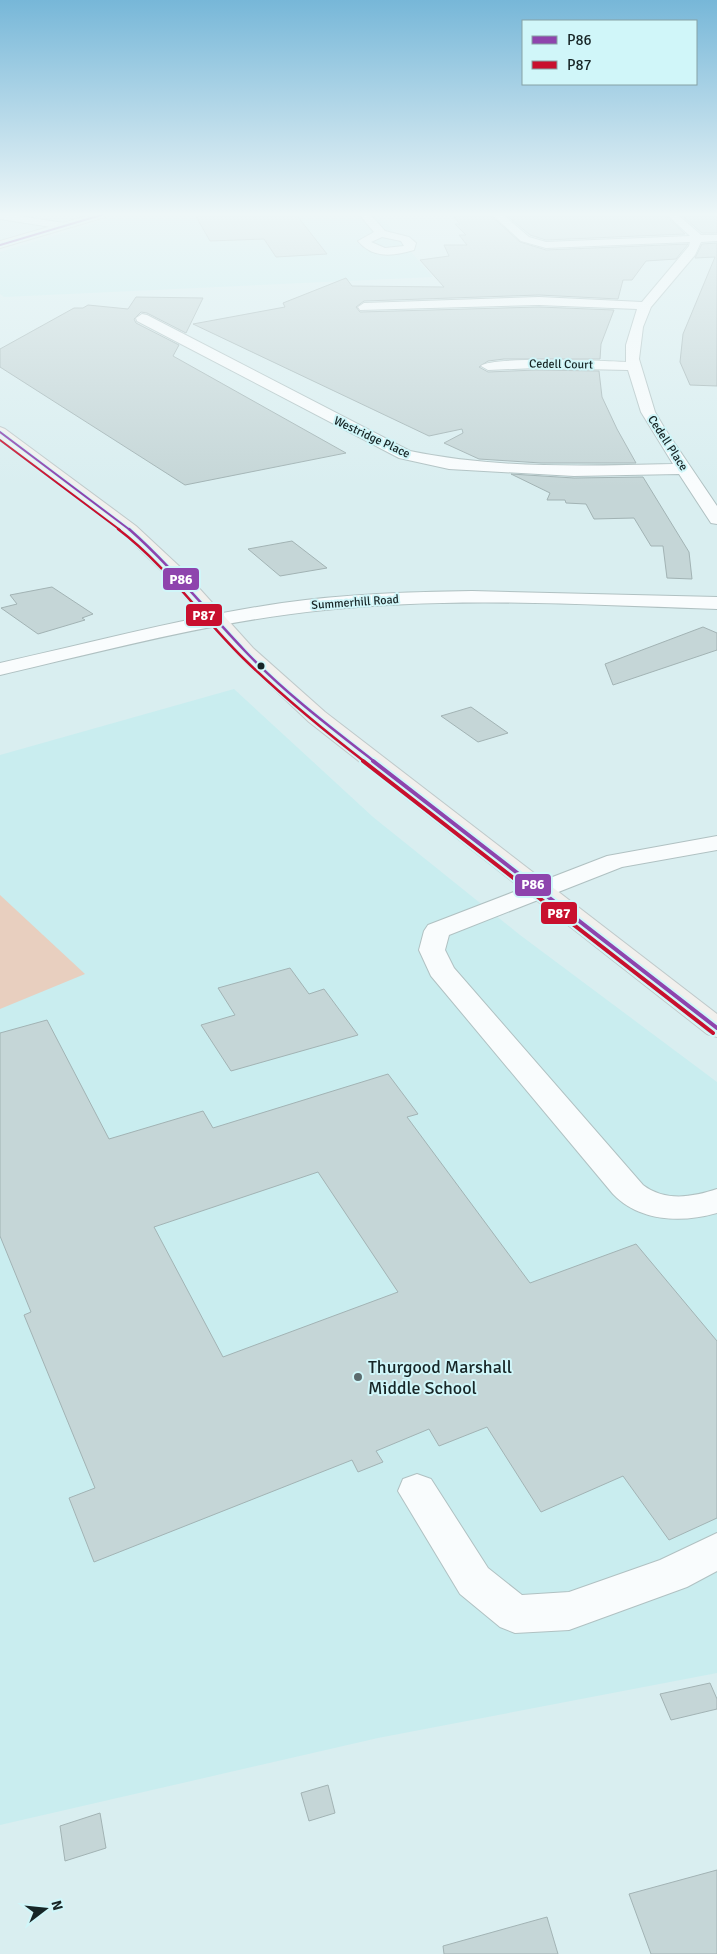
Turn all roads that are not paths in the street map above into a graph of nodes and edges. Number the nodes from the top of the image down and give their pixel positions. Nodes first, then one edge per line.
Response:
1 (437, 304) edge
2 (599, 304) edge
3 (645, 306) joint
4 (364, 307) dead end
5 (142, 318) dead end
6 (488, 366) dead end
7 (634, 366) junction
8 (0, 432) edge
9 (685, 469) junction
10 (717, 520) edge
11 (717, 603) edge
12 (215, 620) junction
13 (0, 670) edge
14 (717, 843) edge
15 (538, 890) junction
16 (717, 1028) edge
17 (717, 1201) edge
18 (417, 1491) dead end
19 (717, 1551) edge

1 - 4 street
2 - 3 street
3 - 7 street, Cedell Place
5 - 9 street, Westridge Place
6 - 7 street, Cedell Court
7 - 9 street, Cedell Place
8 - 12 main road
9 - 10 street, Cedell Place
11 - 12 street, Summerhill Road
12 - 13 street, Summerhill Road
12 - 15 main road
14 - 15 street
15 - 16 main road
15 - 17 street
18 - 19 street

